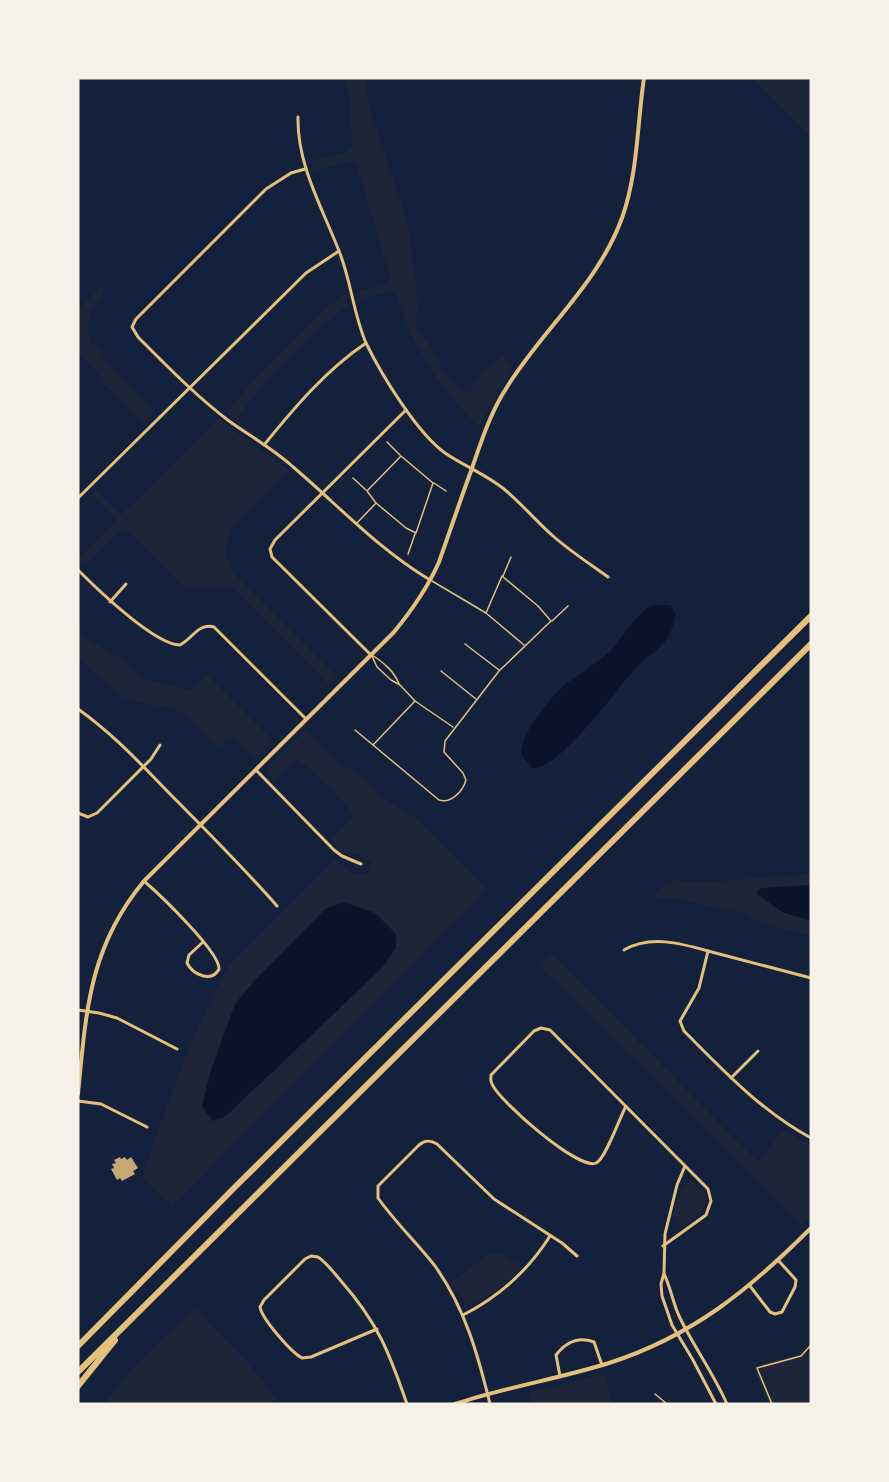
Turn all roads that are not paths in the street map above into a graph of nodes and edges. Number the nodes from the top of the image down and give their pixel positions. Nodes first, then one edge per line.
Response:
1 (644, 78) edge
2 (298, 117) dead end
3 (305, 168) junction
4 (339, 250) junction
5 (366, 343) junction
6 (189, 388) junction
7 (406, 410) junction
8 (387, 442) dead end
9 (264, 445) junction
10 (401, 456) junction
11 (472, 468) junction
12 (353, 478) dead end
13 (433, 483) junction
14 (78, 490) edge
15 (367, 490) junction
16 (446, 491) dead end
17 (322, 492) junction
18 (82, 494) junction
19 (78, 498) edge
20 (376, 503) junction
21 (356, 524) junction
22 (416, 533) junction
23 (408, 554) dead end
24 (511, 557) dead end
25 (78, 570) edge
26 (502, 576) junction
27 (608, 578) dead end
28 (430, 580) junction
29 (126, 584) dead end
30 (110, 602) junction
31 (568, 606) dead end
32 (486, 613) junction
33 (811, 616) edge
34 (551, 621) junction
35 (465, 644) dead end
36 (811, 644) edge
37 (524, 645) junction
38 (371, 655) junction
39 (441, 671) dead end
40 (499, 671) junction
41 (400, 685) junction
42 (476, 699) junction
43 (415, 701) junction
44 (78, 709) edge
45 (82, 712) junction
46 (78, 717) edge
47 (306, 719) junction
48 (454, 728) junction
49 (355, 730) dead end
50 (160, 745) dead end
51 (373, 745) junction
52 (144, 767) junction
53 (256, 769) junction
54 (78, 813) edge
55 (201, 824) junction
56 (361, 864) dead end
57 (144, 881) junction
58 (277, 906) dead end
59 (203, 942) junction
60 (624, 950) dead end
61 (708, 951) junction
62 (811, 978) edge
63 (78, 1010) edge
64 (87, 1011) junction
65 (177, 1049) dead end
66 (758, 1051) dead end
67 (731, 1078) junction
68 (78, 1094) edge
69 (78, 1101) edge
70 (626, 1106) junction
71 (147, 1126) dead end
72 (811, 1138) edge
73 (685, 1166) junction
74 (811, 1227) edge
75 (550, 1236) junction
76 (663, 1246) junction
77 (577, 1256) dead end
78 (778, 1260) junction
79 (664, 1273) junction
80 (750, 1286) junction
81 (463, 1316) junction
82 (134, 1317) junction
83 (377, 1329) junction
84 (686, 1329) junction
85 (677, 1334) junction
86 (78, 1346) edge
87 (602, 1365) junction
88 (78, 1372) edge
89 (560, 1376) junction
90 (78, 1386) edge
91 (488, 1394) junction
92 (408, 1404) edge
93 (455, 1404) edge
94 (490, 1404) edge
95 (716, 1404) edge
96 (727, 1404) edge

1 - 11 street
2 - 3 street
3 - 4 street
3 - 6 street
4 - 5 street
4 - 6 street
5 - 7 street
5 - 9 street
6 - 9 street
6 - 18 street
7 - 11 street
7 - 17 street
8 - 10 lane
9 - 17 street
10 - 13 lane
10 - 15 lane
11 - 27 street
11 - 28 street
12 - 15 lane
13 - 16 lane
13 - 22 lane
14 - 18 street
15 - 20 lane
17 - 21 street
17 - 38 street
18 - 19 street
20 - 21 lane
20 - 22 lane
21 - 28 street
22 - 23 lane
24 - 26 lane
25 - 30 street
26 - 32 lane
26 - 34 lane
28 - 32 lane
28 - 38 street
29 - 30 street
30 - 47 street
31 - 34 lane
32 - 37 lane
33 - 86 highway
34 - 37 lane
35 - 40 lane
36 - 82 highway
37 - 40 lane
38 - 41 lane
38 - 41 lane
38 - 47 street
39 - 42 lane
40 - 42 lane
41 - 43 lane
42 - 48 lane
43 - 48 lane
43 - 51 lane
44 - 45 street
45 - 46 street
45 - 52 street
47 - 53 street
48 - 51 lane
49 - 51 lane
50 - 52 street
52 - 54 street
52 - 55 street
53 - 55 street
53 - 56 street
55 - 57 street
55 - 58 street
57 - 59 street
57 - 64 street
59 - 59 street
60 - 61 street
61 - 62 street
61 - 67 street
63 - 64 street
64 - 65 street
64 - 68 street
66 - 67 street
67 - 72 street
69 - 71 street
70 - 70 street
70 - 73 street
73 - 76 street
73 - 76 street
74 - 78 street
75 - 77 street
75 - 81 street
75 - 81 street
76 - 79 street
78 - 80 street
78 - 80 street
79 - 84 street
79 - 85 street
80 - 84 street
81 - 91 street
82 - 88 highway
82 - 90 highway
83 - 83 street
83 - 92 street
84 - 85 street
84 - 96 street
85 - 87 street
85 - 95 street
87 - 89 street
87 - 89 street
89 - 91 street
91 - 93 street
91 - 94 street

